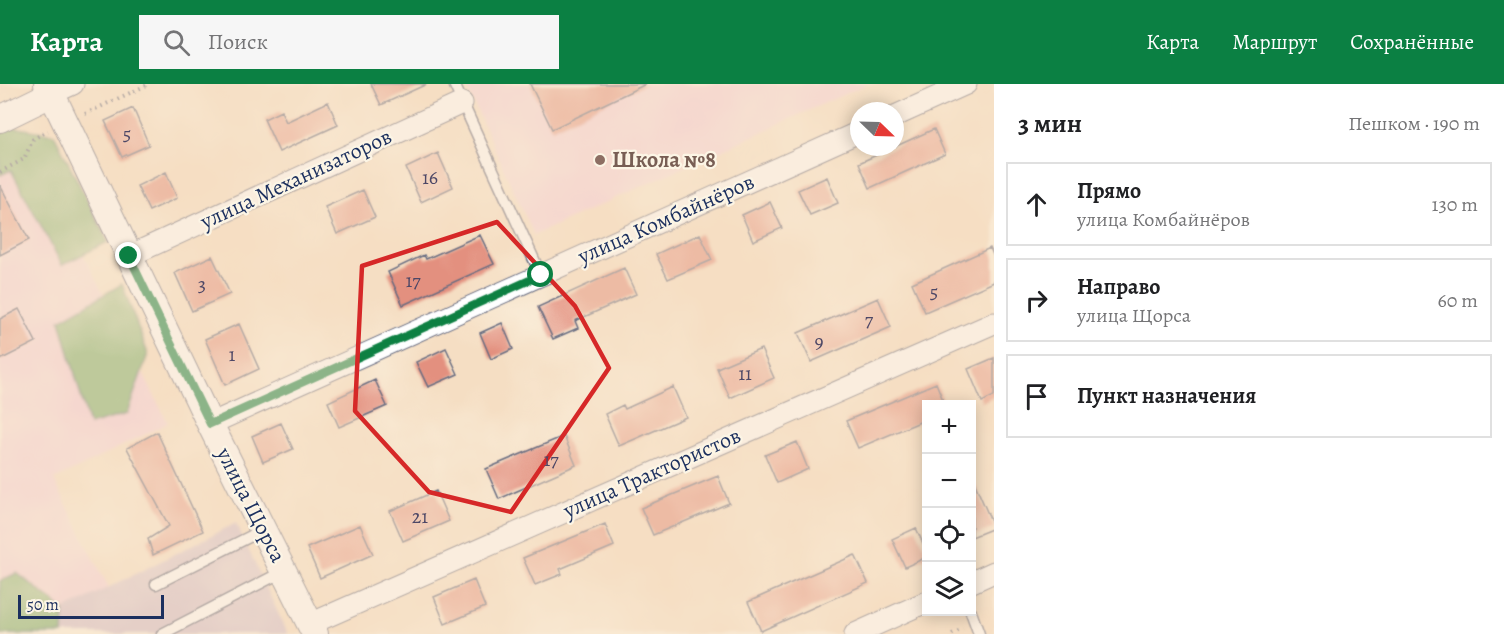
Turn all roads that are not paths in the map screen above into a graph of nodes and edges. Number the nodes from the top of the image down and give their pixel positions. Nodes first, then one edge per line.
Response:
1 (966, 84) edge
2 (57, 88) edge
3 (458, 94) edge
4 (904, 112) edge
5 (0, 119) edge
6 (850, 136) edge
7 (129, 256) junction
8 (541, 275) junction
9 (994, 323) edge
10 (210, 424) junction
11 (263, 530) junction
12 (284, 571) junction
13 (994, 572) edge
14 (976, 580) edge
15 (156, 585) dead end
16 (922, 604) edge
17 (972, 616) edge
18 (310, 629) edge
19 (162, 634) edge
20 (855, 634) edge
21 (980, 634) edge

1 - 4 street
2 - 5 street
2 - 7 street, улица Щорса
3 - 7 street, улица Механизаторов
3 - 8 lane
6 - 8 street, улица Комбайнёров
7 - 10 street, улица Щорса
8 - 10 street, улица Комбайнёров
9 - 18 street, улица Трактористов
10 - 11 street, улица Щорса
11 - 12 street, улица Щорса
11 - 15 lane
12 - 18 street, улица Щорса
12 - 19 lane
13 - 14 street
16 - 20 street
17 - 21 lane

